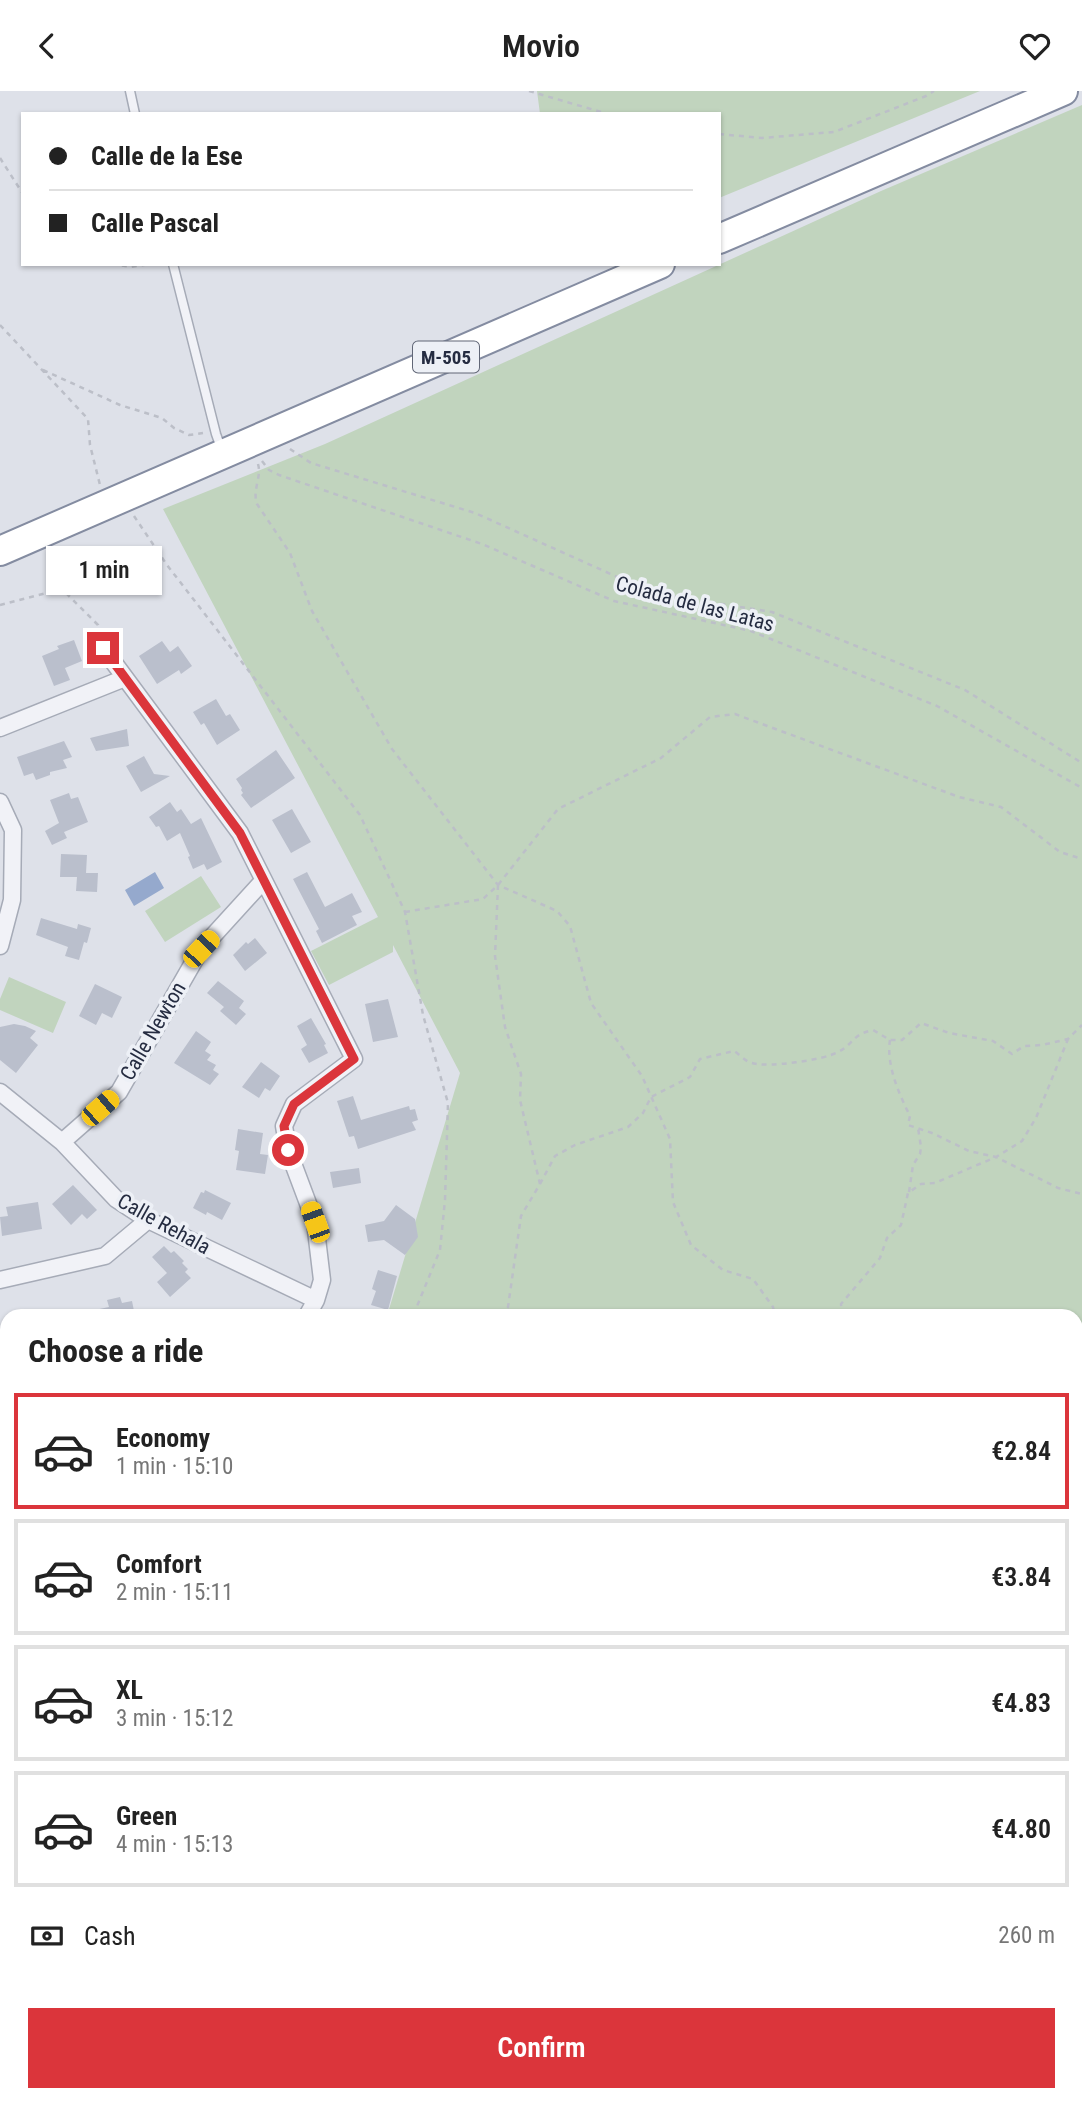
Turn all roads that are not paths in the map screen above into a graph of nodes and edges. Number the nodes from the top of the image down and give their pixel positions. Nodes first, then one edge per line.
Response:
1 (130, 91) edge
2 (1063, 91) edge
3 (135, 112) edge
4 (721, 238) edge
5 (174, 266) edge
6 (655, 266) edge
7 (231, 448) junction
8 (0, 551) edge
9 (103, 648) road end
10 (125, 678) junction
11 (0, 728) edge
12 (0, 802) edge
13 (263, 881) junction
14 (0, 946) edge
15 (0, 1092) edge
16 (62, 1142) junction
17 (148, 1220) junction
18 (0, 1280) edge
19 (316, 1300) junction
20 (311, 1309) edge

1 - 3 lane
2 - 4 highway
5 - 7 lane
6 - 7 highway, M-505
7 - 8 highway, M-505
9 - 10 street
10 - 11 street
10 - 13 street
12 - 14 street
13 - 16 street, Calle Newton
13 - 19 street
15 - 16 street, Calle Rehala
16 - 17 street, Calle Rehala
17 - 18 street
17 - 19 street, Calle Rehala
19 - 20 street

